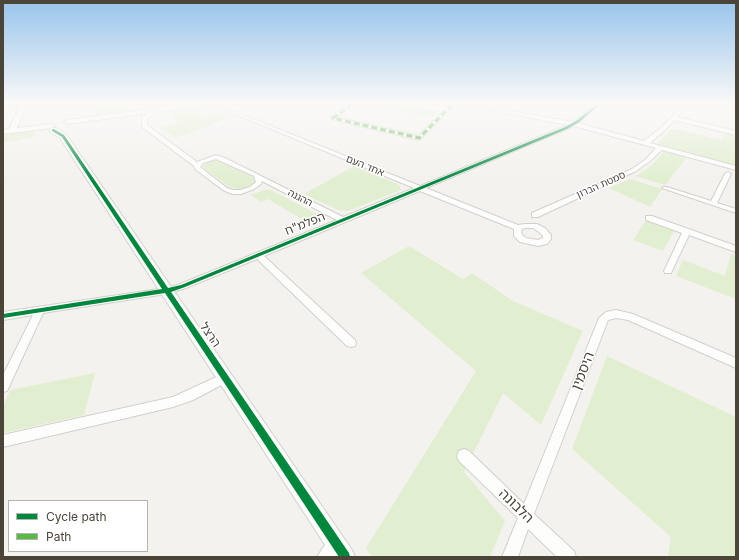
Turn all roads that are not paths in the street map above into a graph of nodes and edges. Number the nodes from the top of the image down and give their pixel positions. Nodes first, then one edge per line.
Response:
1 (23, 130) edge
2 (64, 130) edge
3 (149, 130) edge
4 (277, 130) edge
5 (385, 130) edge
6 (427, 130) edge
7 (559, 130) edge
8 (597, 130) edge
9 (662, 130) edge
10 (12, 131) joint
11 (3, 132) edge
12 (646, 143) junction
13 (661, 147) junction
14 (188, 158) junction
15 (210, 158) junction
16 (197, 165) junction
17 (736, 168) edge
18 (728, 174) dead end
19 (256, 175) junction
20 (277, 187) junction
21 (252, 188) junction
22 (420, 188) junction
23 (665, 188) dead end
24 (713, 204) junction
25 (736, 211) edge
26 (534, 215) dead end
27 (648, 218) dead end
28 (343, 220) junction
29 (518, 228) dead end
30 (687, 231) junction
31 (736, 249) edge
32 (258, 255) junction
33 (668, 271) dead end
34 (166, 291) junction
35 (40, 310) junction
36 (3, 316) edge
37 (352, 343) dead end
38 (736, 363) edge
39 (225, 378) junction
40 (3, 387) edge
41 (3, 441) edge
42 (464, 456) dead end
43 (526, 516) junction
44 (334, 542) junction
45 (325, 557) edge
46 (345, 557) edge
47 (510, 557) edge
48 (568, 557) edge

1 - 10 street
2 - 34 street, הרצל
3 - 14 street, ההגנה
4 - 22 street, אחד העם
5 - 6 street
7 - 22 street, הפלמ"ח
8 - 12 street
9 - 12 street
10 - 11 street
12 - 13 street
13 - 17 street
13 - 26 street, סמטת הברון
14 - 15 street, ההגנה
14 - 16 street, ההגנה
15 - 16 street
15 - 19 street, ההגנה
16 - 21 street, ההגנה
18 - 24 street
19 - 20 street, ההגנה
19 - 21 street
20 - 21 street, ההגנה
20 - 28 street, ההגנה
22 - 28 street, הפלמ"ח
22 - 29 street, אחד העם
23 - 24 street
24 - 25 street
27 - 30 street
28 - 32 street, הפלמ"ח
30 - 31 street
30 - 33 street
32 - 34 street, הפלמ"ח
32 - 37 street
34 - 35 street, הפלמ"ח
34 - 39 street, הרצל
35 - 36 street, הפלמ"ח
35 - 40 street
38 - 43 street, היסמין
39 - 41 street
39 - 44 street, הרצל
42 - 43 street, הלבונה
43 - 47 street, היסמין
43 - 48 street, הלבונה
44 - 45 street
44 - 46 street, הרצל

